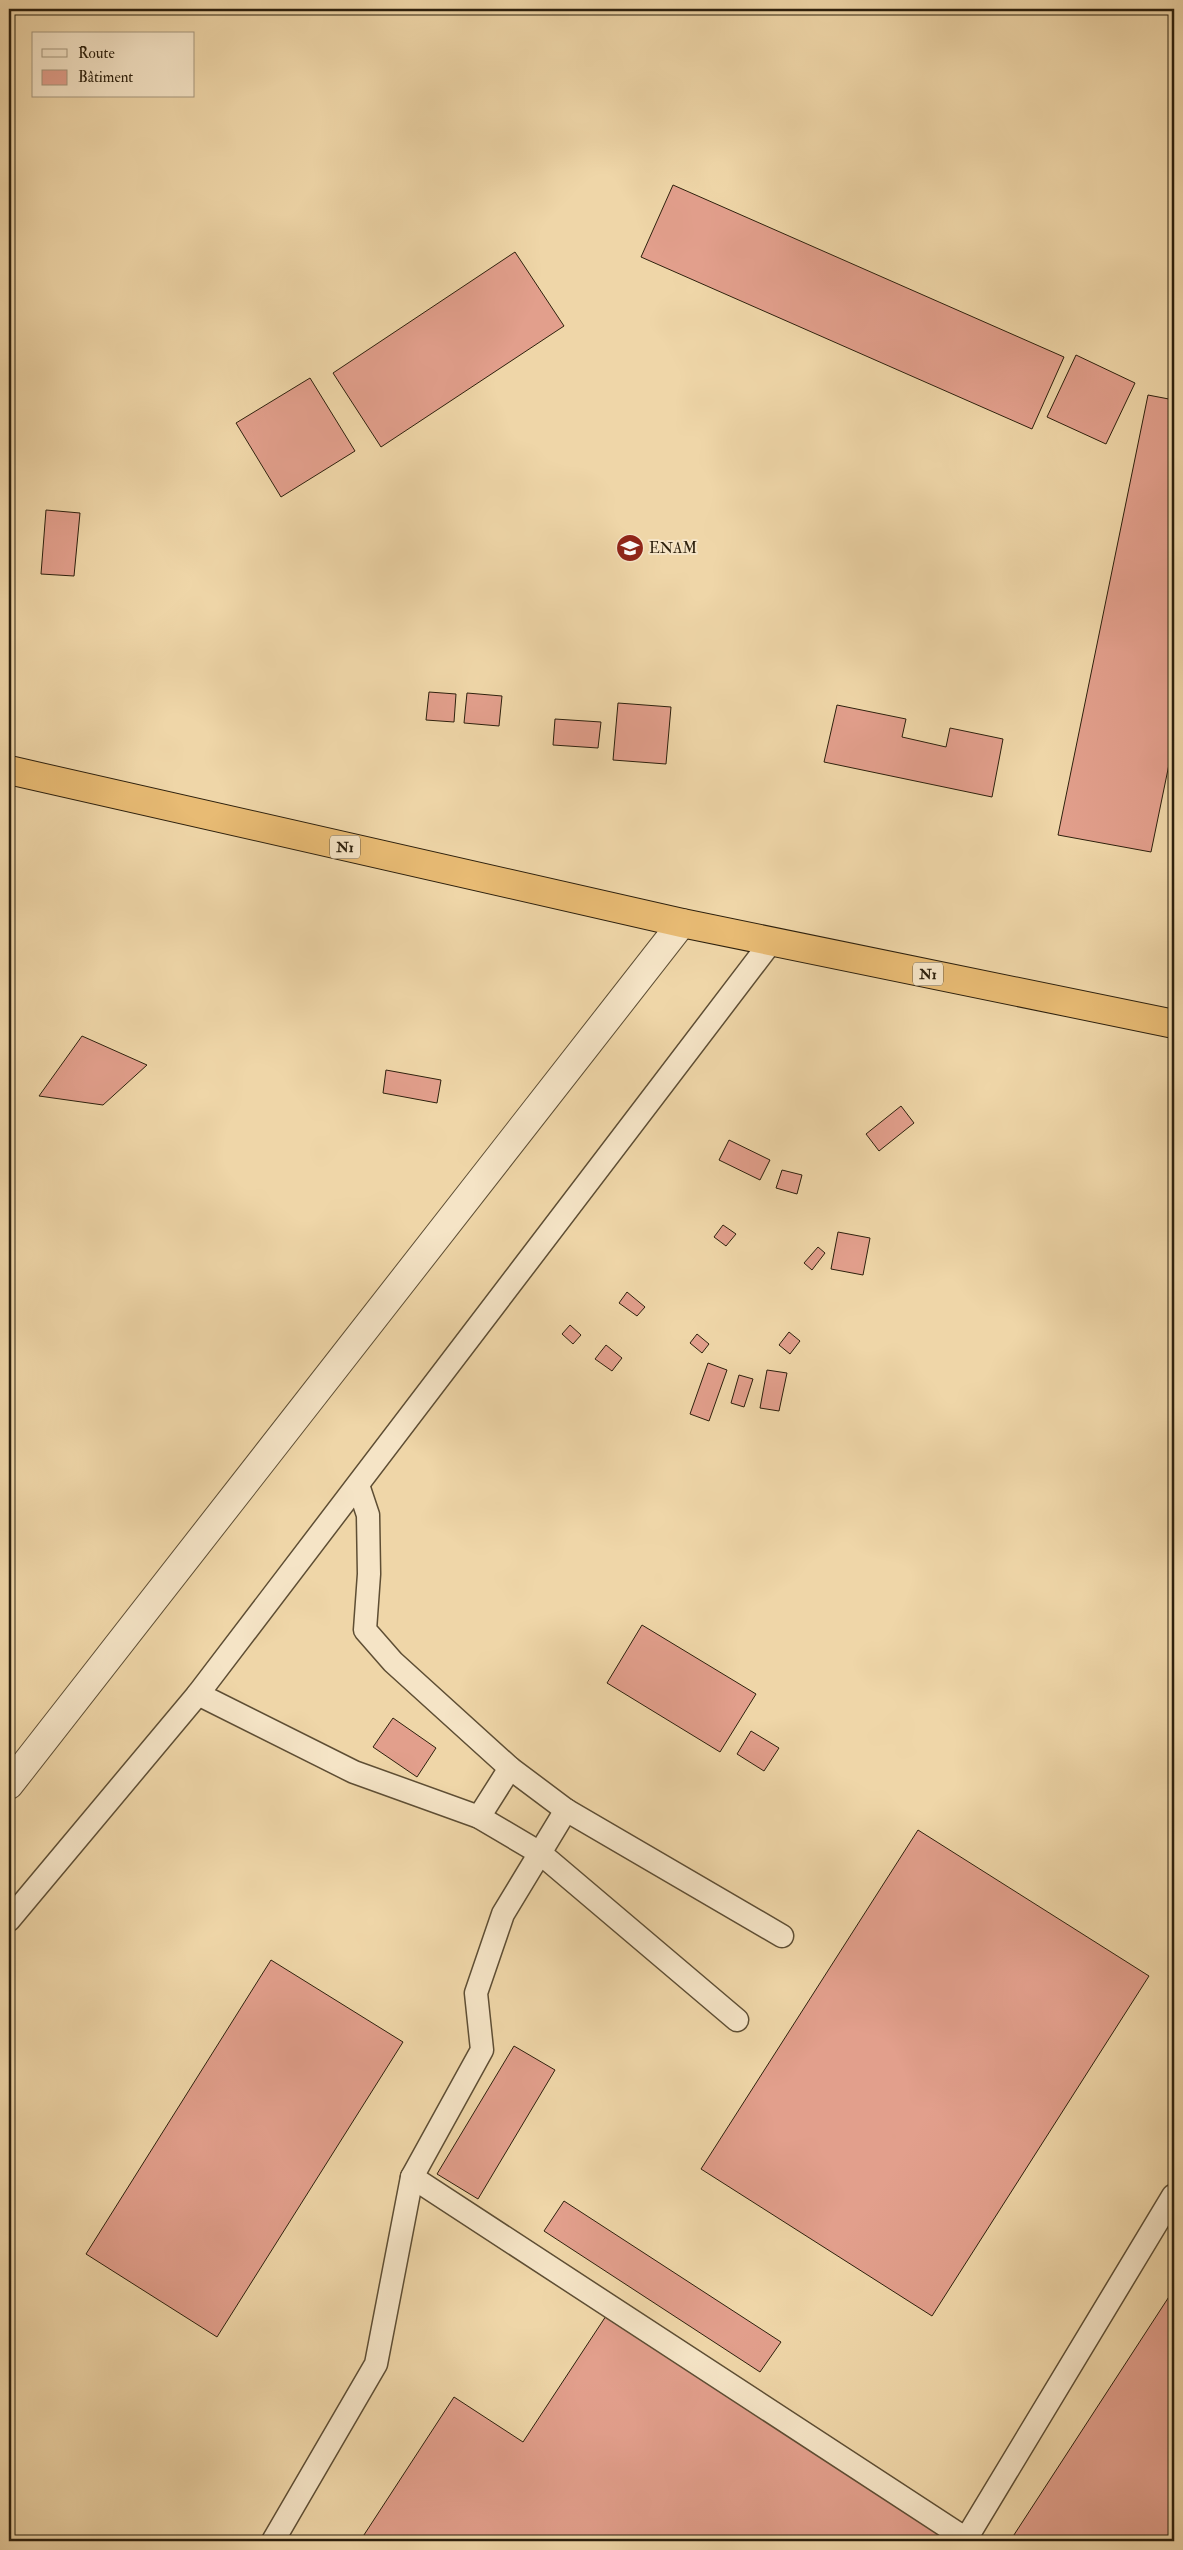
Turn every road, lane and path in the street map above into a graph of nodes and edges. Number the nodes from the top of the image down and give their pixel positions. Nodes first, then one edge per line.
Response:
1 (9, 770) edge
2 (682, 923) junction
3 (771, 942) junction
4 (1174, 1024) edge
5 (358, 1485) junction
6 (198, 1694) junction
7 (510, 1768) junction
8 (9, 1784) edge
9 (566, 1810) junction
10 (479, 1817) junction
11 (540, 1853) junction
12 (9, 1920) edge
13 (782, 1936) dead end
14 (737, 2020) dead end
15 (412, 2177) junction
16 (1173, 2196) dead end
17 (273, 2541) edge

1 - 2 highway, N1
2 - 3 highway, N1
2 - 8 street
3 - 4 highway, N1
3 - 5 lane
5 - 6 lane
5 - 7 lane
6 - 10 lane
6 - 12 lane
7 - 9 lane
7 - 10 lane
9 - 11 lane
9 - 13 lane
10 - 11 lane
11 - 14 lane
11 - 15 lane
15 - 16 lane
15 - 17 lane

